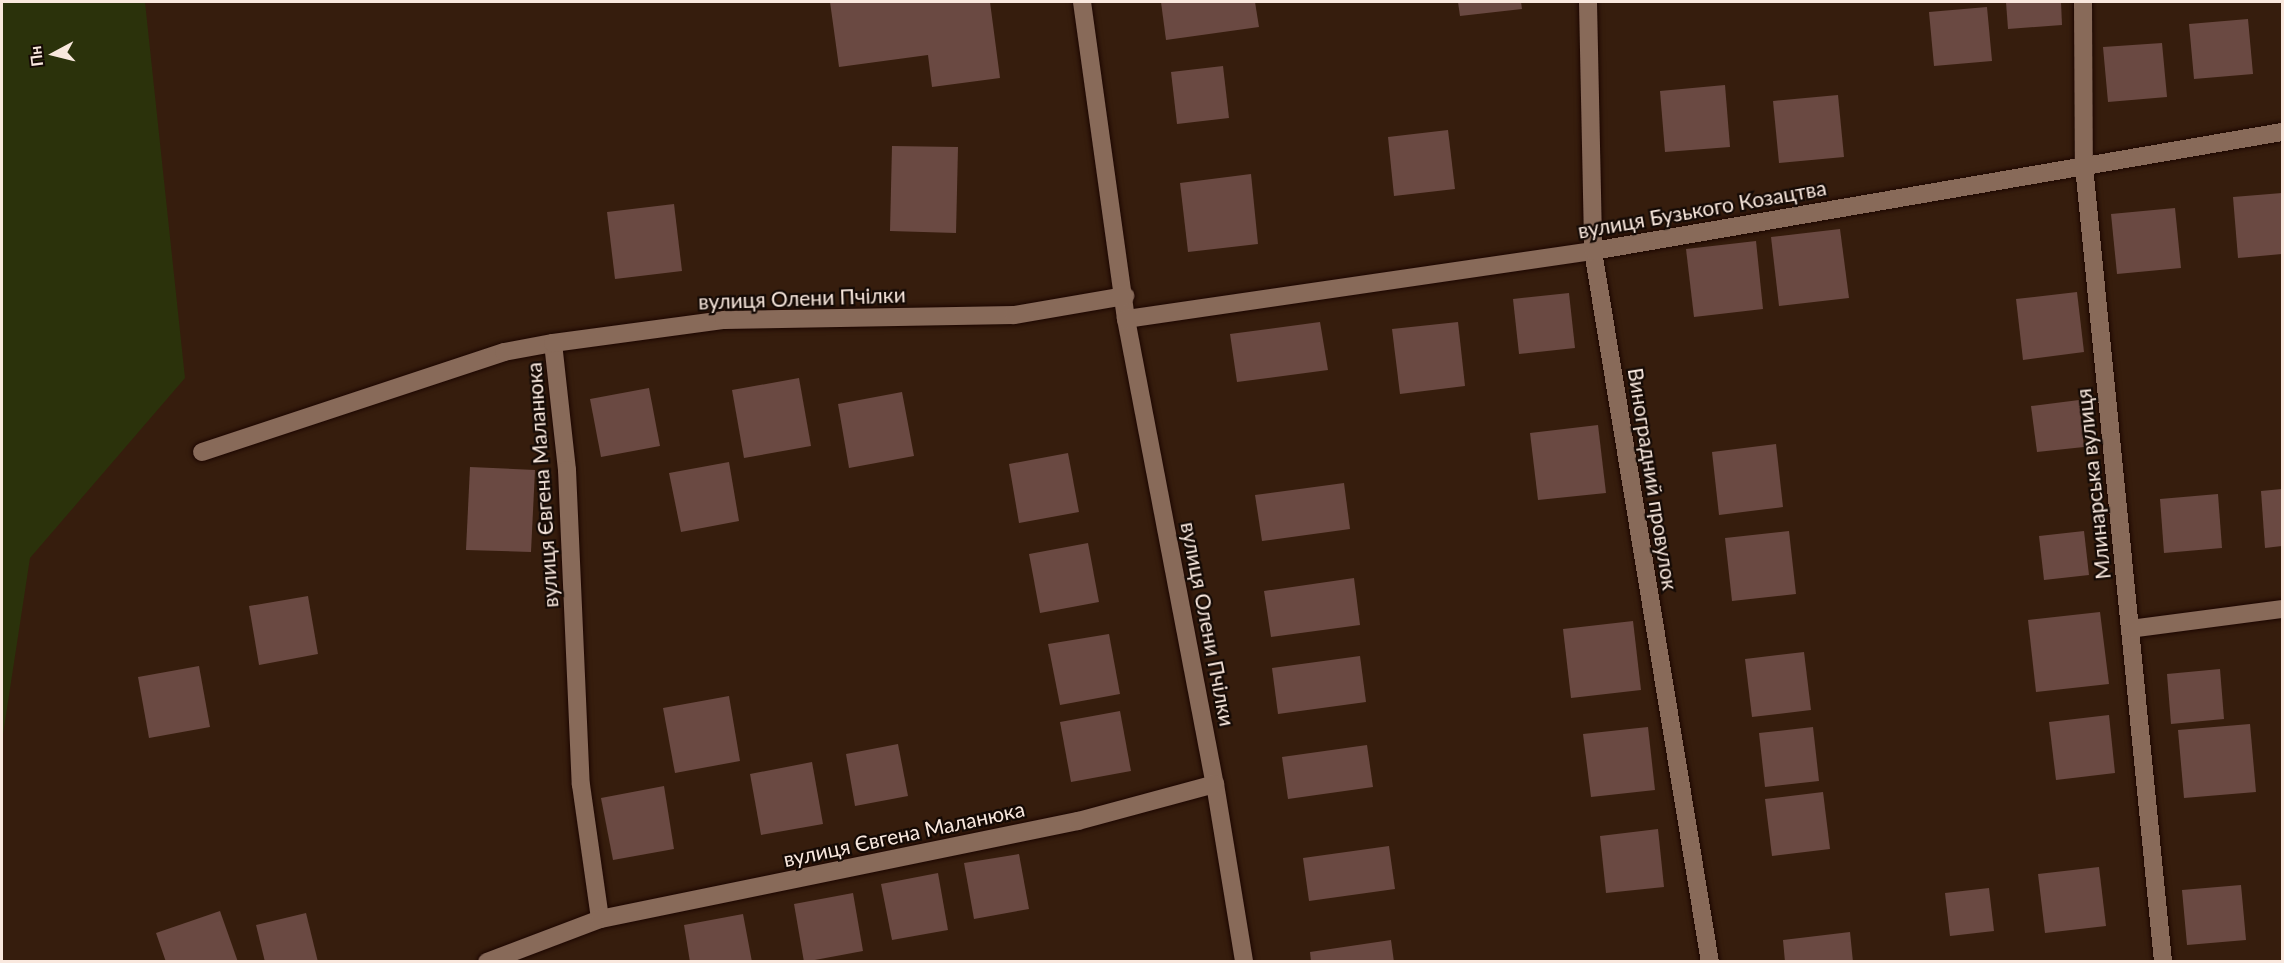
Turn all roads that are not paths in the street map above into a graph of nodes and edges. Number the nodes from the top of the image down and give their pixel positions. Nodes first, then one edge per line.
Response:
1 (1082, 2) edge
2 (1588, 2) edge
3 (2083, 2) edge
4 (2283, 132) edge
5 (2084, 166) junction
6 (1593, 250) junction
7 (1125, 296) junction
8 (1126, 319) junction
9 (553, 343) junction
10 (202, 452) dead end
11 (2283, 609) edge
12 (2130, 629) junction
13 (1215, 784) junction
14 (600, 919) junction
15 (487, 962) edge
16 (1244, 962) edge
17 (1710, 962) edge
18 (2163, 962) edge

1 - 7 street, вулиця Олени Пчілки
2 - 6 street, Виноградний провулок
3 - 5 street, Млинарська вулиця
4 - 5 street, вулиця Бузького Козацтва
5 - 6 street, вулиця Бузького Козацтва
5 - 12 street, Млинарська вулиця
6 - 8 street, вулиця Бузького Козацтва
6 - 17 street, Виноградний провулок
7 - 8 street, вулиця Олени Пчілки
7 - 9 street, вулиця Олени Пчілки
8 - 13 street, вулиця Олени Пчілки
9 - 10 street, вулиця Євгена Маланюка
9 - 14 street, вулиця Євгена Маланюка
11 - 12 street
12 - 18 street, Млинарська вулиця
13 - 14 street, вулиця Євгена Маланюка
13 - 16 street, вулиця Олени Пчілки
14 - 15 street, вулиця Євгена Маланюка

